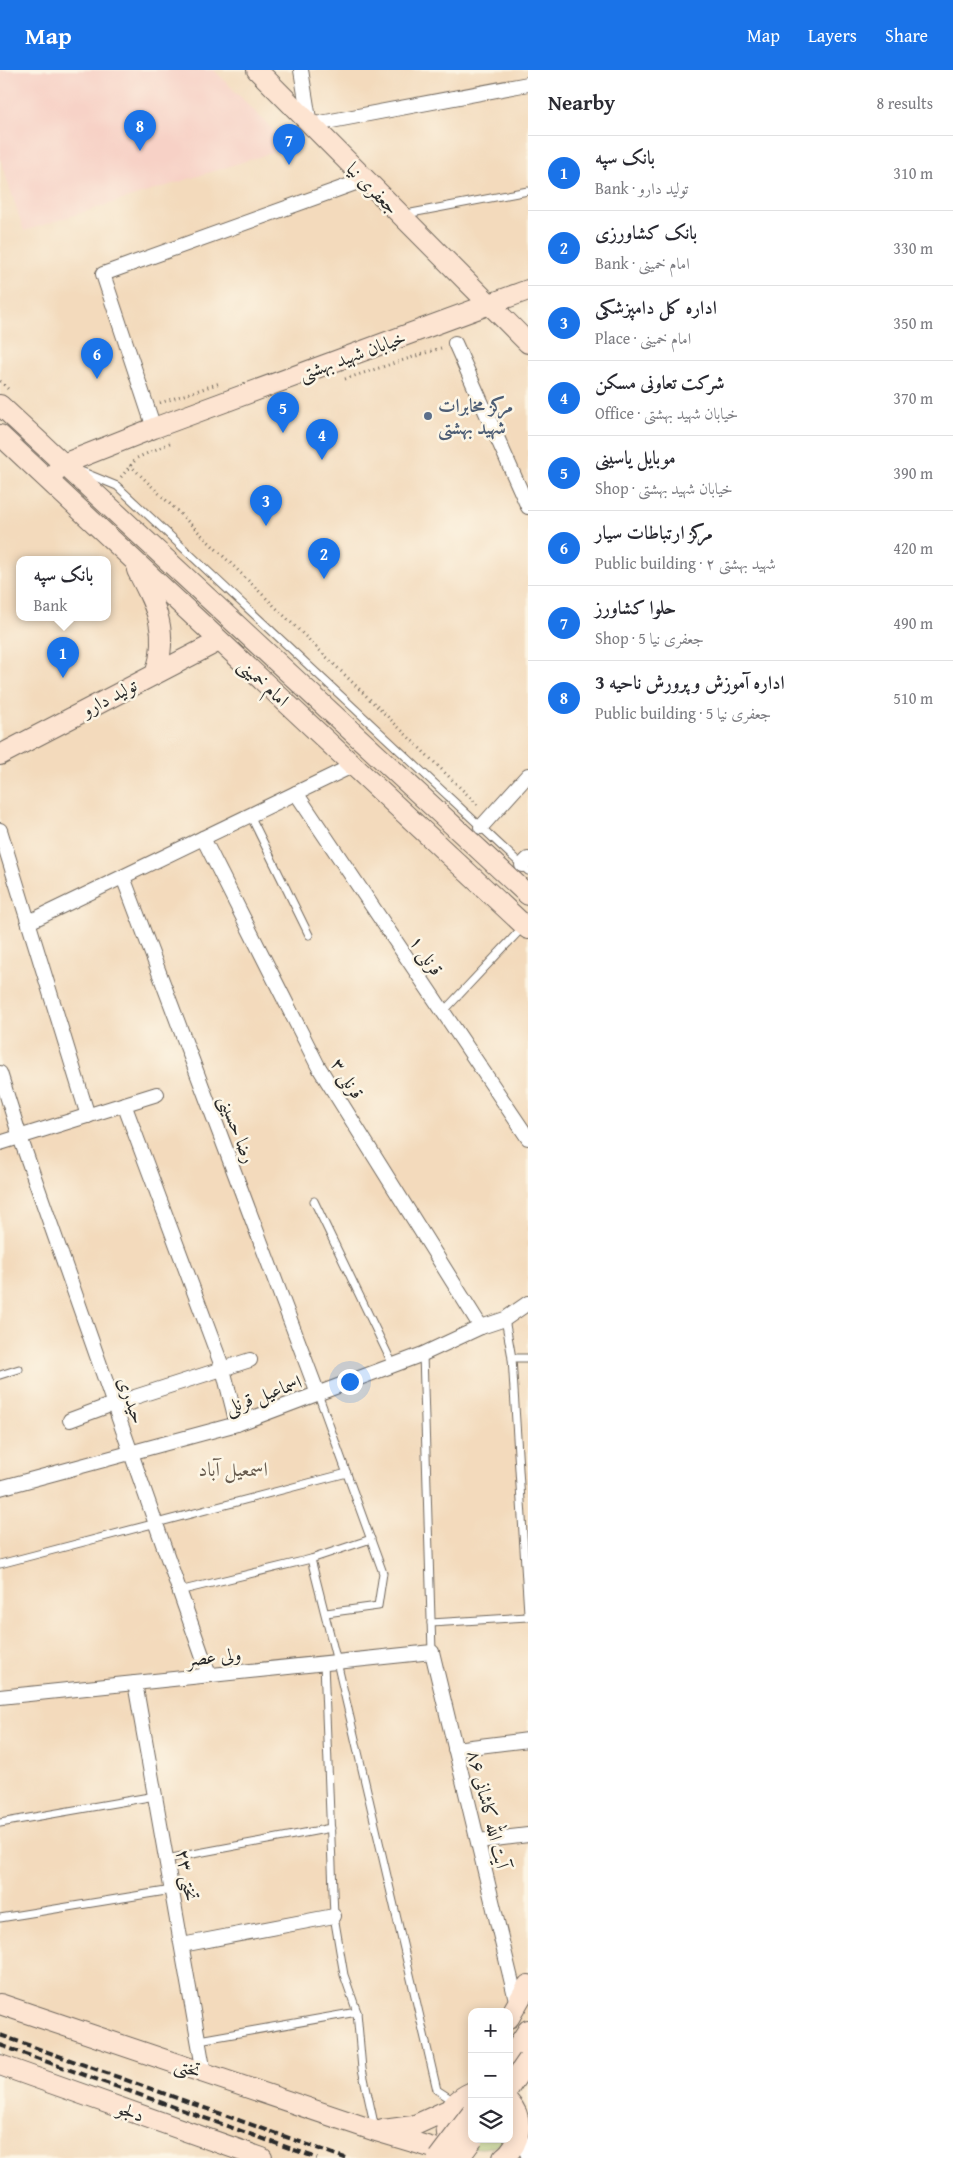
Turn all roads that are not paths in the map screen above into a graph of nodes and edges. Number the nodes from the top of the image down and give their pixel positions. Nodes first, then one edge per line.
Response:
1 (256, 70) edge
2 (300, 70) edge
3 (528, 84) edge
4 (310, 125) junction
5 (364, 180) junction
6 (528, 191) edge
7 (400, 215) junction
8 (528, 290) edge
9 (490, 304) junction
10 (528, 343) edge
11 (455, 344) road end
12 (0, 405) edge
13 (154, 428) junction
14 (0, 435) edge
15 (63, 464) junction
16 (48, 481) junction
17 (528, 508) edge
18 (130, 558) junction
19 (219, 640) junction
20 (156, 672) junction
21 (0, 755) edge
22 (354, 765) junction
23 (528, 775) edge
24 (296, 793) junction
25 (250, 815) junction
26 (486, 822) junction
27 (0, 830) edge
28 (203, 838) junction
29 (526, 865) edge
30 (123, 877) junction
31 (528, 895) edge
32 (29, 922) junction
33 (526, 927) edge
34 (309, 935) dead end
35 (443, 1012) junction
36 (0, 1073) edge
37 (158, 1094) dead end
38 (124, 1104) junction
39 (88, 1116) junction
40 (20, 1137) junction
41 (528, 1138) edge
42 (0, 1143) edge
43 (314, 1201) dead end
44 (528, 1303) edge
45 (505, 1319) junction
46 (481, 1327) junction
47 (424, 1354) junction
48 (512, 1358) junction
49 (528, 1358) edge
50 (250, 1360) dead end
51 (393, 1365) junction
52 (223, 1368) junction
53 (19, 1369) dead end
54 (0, 1375) edge
55 (318, 1394) junction
56 (113, 1404) junction
57 (70, 1420) dead end
58 (237, 1424) junction
59 (131, 1454) junction
60 (347, 1473) junction
61 (0, 1488) edge
62 (155, 1523) junction
63 (371, 1539) junction
64 (311, 1559) junction
65 (0, 1564) edge
66 (179, 1592) junction
67 (326, 1613) junction
68 (528, 1613) edge
69 (528, 1617) edge
70 (431, 1623) junction
71 (432, 1652) junction
72 (331, 1663) junction
73 (209, 1675) junction
74 (136, 1683) junction
75 (0, 1697) edge
76 (528, 1740) edge
77 (455, 1749) junction
78 (155, 1796) junction
79 (0, 1823) edge
80 (330, 1828) junction
81 (528, 1835) edge
82 (478, 1841) junction
83 (166, 1859) junction
84 (172, 1890) junction
85 (334, 1916) junction
86 (0, 1918) edge
87 (182, 1945) junction
88 (528, 1985) edge
89 (0, 2004) edge
90 (512, 2008) edge
91 (513, 2011) edge
92 (357, 2012) junction
93 (528, 2030) edge
94 (198, 2040) junction
95 (513, 2053) edge
96 (528, 2060) edge
97 (0, 2065) edge
98 (204, 2073) junction
99 (528, 2081) edge
100 (513, 2082) edge
101 (513, 2082) edge
102 (464, 2099) edge
103 (528, 2103) edge
104 (513, 2108) edge
105 (520, 2128) junction
106 (376, 2131) junction
107 (469, 2143) edge
108 (528, 2155) edge
109 (454, 2157) edge
110 (262, 2158) edge
111 (503, 2158) edge

1 - 4 street, جعفری نیا
2 - 4 street
3 - 4 street
4 - 5 street, جعفری نیا
5 - 7 street, جعفری نیا
5 - 13 street
6 - 7 lane
7 - 9 street, جعفری نیا
8 - 9 street, خیابان شهید بهشتی
9 - 10 street, جعفری نیا
9 - 13 street, خیابان شهید بهشتی
11 - 17 street
12 - 15 street, امام خمینی
13 - 15 street, خیابان شهید بهشتی
14 - 16 street, امام خمینی
15 - 16 street
15 - 26 lane, امام خمینی
15 - 31 street, امام خمینی
16 - 18 street, امام خمینی
18 - 19 street, امام خمینی
18 - 20 street
19 - 20 street, تولید دارو
19 - 22 street, امام خمینی
20 - 21 street, تولید دارو
22 - 24 street
22 - 33 street, امام خمینی
23 - 26 street
24 - 25 street
24 - 35 street, قرنلی ۱
25 - 28 street
25 - 34 lane
26 - 29 lane, امام خمینی
27 - 32 street
28 - 30 street
28 - 46 street, قرنلی ۳
30 - 32 street
30 - 55 street, رضا حسینی
32 - 39 street
33 - 35 lane
35 - 41 street, قرنلی ۱
36 - 40 street, حیدری
37 - 38 street
38 - 39 street
38 - 52 street
39 - 40 street
40 - 42 street
40 - 56 street, حیدری
43 - 51 lane
44 - 45 street, اسماعیل قرنلی
45 - 46 street, اسماعیل قرنلی
45 - 48 lane
46 - 47 street, اسماعیل قرنلی
47 - 51 street, اسماعیل قرنلی
47 - 70 lane
48 - 49 lane
48 - 68 lane
50 - 52 street
51 - 55 street, اسماعیل قرنلی
52 - 56 street
52 - 58 street
53 - 54 lane
55 - 58 street, اسماعیل قرنلی
55 - 60 lane
56 - 57 street
56 - 59 street, حیدری
58 - 59 street, اسماعیل قرنلی
59 - 61 street, اسماعیل قرنلی
59 - 62 street, حیدری
60 - 62 lane
60 - 63 lane
62 - 65 lane
62 - 66 street, حیدری
63 - 64 lane
63 - 67 lane
64 - 66 lane
64 - 67 lane
66 - 73 street, حیدری
67 - 72 lane
69 - 70 lane
70 - 71 lane
71 - 72 street, ولی عصر
71 - 77 street, آیت الله کاشانی ۸۶
72 - 73 street, ولی عصر
72 - 80 lane
72 - 102 lane
73 - 74 street, ولی عصر
74 - 75 street, ولی عصر
74 - 78 street, تختی ۲۳
76 - 77 street
77 - 82 street, آیت الله کاشانی ۸۶
78 - 79 lane
78 - 83 street, تختی ۲۳
80 - 83 lane
80 - 85 lane
81 - 82 street
82 - 90 street, آیت الله کاشانی ۸۶
83 - 84 street, تختی ۲۳
84 - 86 lane
84 - 87 street, تختی ۲۳
85 - 87 street
85 - 92 lane
87 - 94 street, تختی ۲۳
88 - 91 street
89 - 98 street, تختی
92 - 94 lane
92 - 106 lane
93 - 95 street
94 - 98 street, تختی ۲۳
96 - 100 street, bridge
97 - 110 street, دلجو
98 - 106 street, تختی
99 - 101 street
102 - 106 street
102 - 109 street, bridge
103 - 105 street
104 - 105 street
105 - 108 street
105 - 111 street
106 - 109 street, تختی
107 - 109 street, bridge

